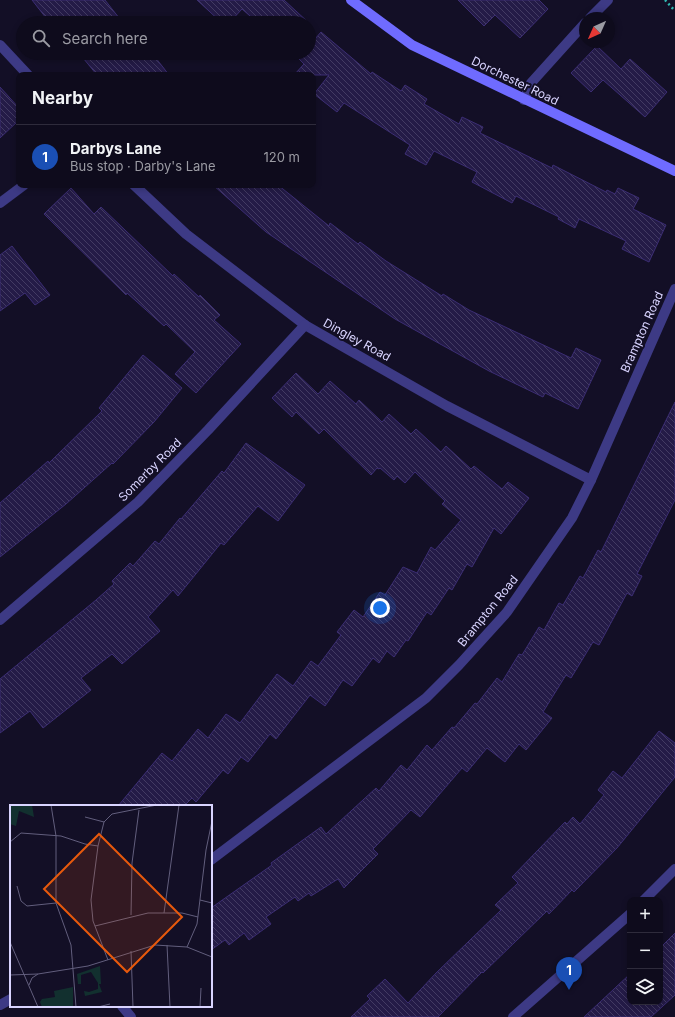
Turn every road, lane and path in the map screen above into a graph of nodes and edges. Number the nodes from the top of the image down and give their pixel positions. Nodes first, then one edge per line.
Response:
1 (351, 0) edge
2 (608, 0) edge
3 (665, 0) edge
4 (675, 11) edge
5 (596, 12) edge
6 (579, 30) edge
7 (0, 45) edge
8 (25, 72) edge
9 (524, 100) junction
10 (675, 172) edge
11 (20, 188) edge
12 (137, 188) edge
13 (0, 203) edge
14 (675, 289) edge
15 (305, 325) junction
16 (591, 480) junction
17 (0, 620) edge
18 (212, 859) edge
19 (675, 869) edge
20 (647, 897) edge
21 (627, 917) edge
22 (10, 1000) edge
23 (0, 1005) edge
24 (123, 1007) edge
25 (131, 1017) edge
26 (513, 1017) edge

1 - 9 street, Dorchester Road
2 - 5 street
3 - 4 path
6 - 9 street
7 - 8 street
9 - 10 street, Dorchester Road
11 - 13 street
12 - 15 street, Dingley Road
14 - 16 street, Brampton Road
15 - 16 street, Dingley Road
15 - 17 street, Somerby Road
16 - 18 street, Brampton Road
19 - 20 street
21 - 26 street
22 - 23 street
24 - 25 street

